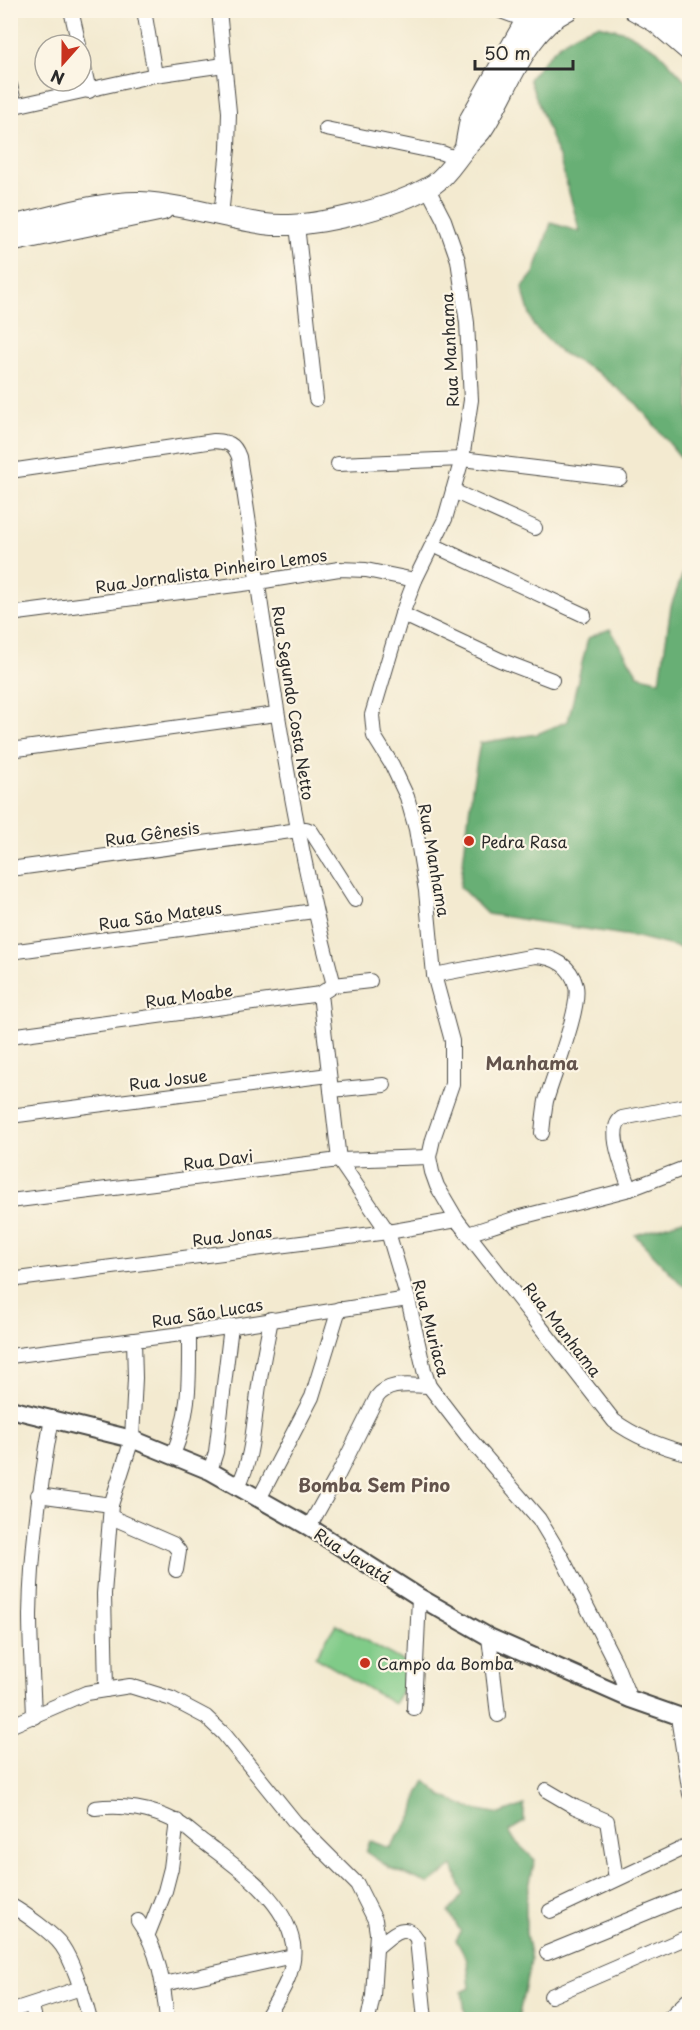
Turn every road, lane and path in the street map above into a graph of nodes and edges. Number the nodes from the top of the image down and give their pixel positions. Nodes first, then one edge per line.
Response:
1 (71, 10) edge
2 (144, 10) edge
3 (219, 10) edge
4 (498, 10) edge
5 (568, 10) edge
6 (634, 10) edge
7 (663, 10) edge
8 (531, 18) edge
9 (76, 33) edge
10 (690, 33) edge
11 (690, 52) edge
12 (224, 65) junction
13 (155, 75) junction
14 (10, 86) edge
15 (93, 90) edge
16 (80, 93) edge
17 (13, 107) edge
18 (326, 129) dead end
19 (461, 153) junction
20 (426, 188) junction
21 (175, 207) junction
22 (221, 216) junction
23 (297, 225) junction
24 (10, 226) edge
25 (10, 242) edge
26 (316, 399) dead end
27 (462, 459) junction
28 (338, 464) dead end
29 (10, 471) edge
30 (620, 478) dead end
31 (453, 491) junction
32 (534, 528) dead end
33 (433, 544) junction
34 (415, 580) junction
35 (258, 582) junction
36 (10, 614) edge
37 (402, 614) junction
38 (584, 615) dead end
39 (552, 680) dead end
40 (276, 714) junction
41 (10, 750) edge
42 (298, 830) junction
43 (10, 869) edge
44 (355, 900) dead end
45 (314, 911) junction
46 (10, 952) edge
47 (434, 975) junction
48 (370, 981) dead end
49 (334, 985) junction
50 (320, 994) junction
51 (10, 1036) edge
52 (329, 1075) junction
53 (384, 1085) dead end
54 (331, 1090) junction
55 (690, 1105) edge
56 (10, 1116) edge
57 (542, 1133) dead end
58 (429, 1157) junction
59 (339, 1160) junction
60 (690, 1166) edge
61 (630, 1189) junction
62 (10, 1201) edge
63 (457, 1220) junction
64 (388, 1232) junction
65 (468, 1234) junction
66 (10, 1280) edge
67 (408, 1299) junction
68 (339, 1309) junction
69 (271, 1319) junction
70 (231, 1326) junction
71 (189, 1333) junction
72 (134, 1340) junction
73 (10, 1356) edge
74 (429, 1386) junction
75 (10, 1409) edge
76 (52, 1418) junction
77 (132, 1439) junction
78 (690, 1454) edge
79 (173, 1455) junction
80 (210, 1471) junction
81 (238, 1486) junction
82 (38, 1495) junction
83 (259, 1499) junction
84 (111, 1511) junction
85 (309, 1527) junction
86 (176, 1570) dead end
87 (419, 1597) junction
88 (489, 1637) junction
89 (106, 1690) junction
90 (630, 1699) junction
91 (414, 1708) dead end
92 (498, 1715) dead end
93 (34, 1717) junction
94 (684, 1718) edge
95 (10, 1726) edge
96 (546, 1790) dead end
97 (690, 1794) edge
98 (95, 1808) dead end
99 (177, 1821) junction
100 (690, 1845) edge
101 (616, 1879) junction
102 (690, 1895) edge
103 (10, 1905) edge
104 (550, 1911) dead end
105 (138, 1921) dead end
106 (148, 1934) junction
107 (690, 1936) edge
108 (377, 1947) junction
109 (547, 1953) dead end
110 (293, 1956) junction
111 (164, 1984) junction
112 (81, 1988) junction
113 (551, 1996) dead end
114 (690, 1998) edge
115 (32, 2005) junction
116 (10, 2011) edge
117 (35, 2019) edge
118 (90, 2019) edge
119 (167, 2019) edge
120 (265, 2019) edge
121 (368, 2019) edge
122 (424, 2019) edge
123 (667, 2019) edge

1 - 9 street
2 - 13 street
3 - 12 street
4 - 8 street
5 - 8 main road
6 - 11 main road
7 - 10 main road
8 - 19 main road
12 - 13 street
12 - 22 street
13 - 15 street
14 - 17 street
16 - 17 street
18 - 19 street
19 - 20 main road
20 - 23 main road
20 - 27 street, Rua Manhama
21 - 22 main road
21 - 24 main road
21 - 25 main road
22 - 23 main road
23 - 26 street
27 - 28 street
27 - 30 street
27 - 31 street, Rua Manhama
29 - 35 street, Rua Segundo Costa Netto
31 - 32 street
31 - 33 street, Rua Manhama
33 - 34 street, Rua Manhama
33 - 38 street
34 - 35 street, Rua Jornalista Pinheiro Lemos
34 - 37 street, Rua Manhama
35 - 36 street, Rua Jornalista Pinheiro Lemos
35 - 40 street, Rua Segundo Costa Netto
37 - 39 street
37 - 47 street, Rua Manhama
40 - 41 street
40 - 42 street, Rua Segundo Costa Netto
42 - 43 street, Rua Gênesis
42 - 44 street
42 - 45 street, Rua Segundo Costa Netto
45 - 46 street, Rua São Mateus
45 - 49 street, Rua Segundo Costa Netto
47 - 57 street
47 - 58 street, Rua Manhama
48 - 49 street, Rua Moabe
49 - 50 street, Rua Moabe
50 - 51 street, Rua Moabe
50 - 52 street, Rua Muriaca
52 - 54 street, Rua Muriaca
52 - 56 street, Rua Josue
53 - 54 street
54 - 59 street, Rua Muriaca
55 - 61 street
58 - 59 street, Rua Davi
58 - 63 street, Rua Manhama
59 - 62 street, Rua Davi
59 - 64 street, Rua Muriaca
60 - 61 street
61 - 65 street
63 - 64 street, Rua Jonas
63 - 65 street, Rua Manhama
64 - 66 street, Rua Jonas
64 - 67 street, Rua Muriaca
65 - 78 street, Rua Manhama
67 - 68 street, Rua São Lucas
67 - 74 street, Rua Muriaca
68 - 69 street, Rua São Lucas
68 - 83 street
69 - 70 street, Rua São Lucas
69 - 81 street
70 - 71 street, Rua São Lucas
70 - 80 street
71 - 72 street, Rua São Lucas
71 - 79 street
72 - 73 street, Rua São Lucas
72 - 77 street
74 - 85 street
74 - 90 street, Rua Muriaca
75 - 76 street, Rua Javatá
76 - 77 street, Rua Javatá
76 - 82 street
77 - 79 street, Rua Javatá
77 - 84 street
79 - 80 street, Rua Javatá
80 - 81 street, Rua Javatá
81 - 83 street, Rua Javatá
82 - 84 street
82 - 93 street
83 - 85 street, Rua Javatá
84 - 86 street
84 - 89 street
85 - 87 street, Rua Javatá
87 - 88 street, Rua Javatá
87 - 91 street
88 - 90 street, Rua Javatá
88 - 92 street
89 - 93 street
89 - 108 street
90 - 94 street, Rua Javatá
93 - 95 street
94 - 97 street
96 - 101 street
98 - 99 street
99 - 106 street
99 - 110 street
100 - 101 street
101 - 104 street
102 - 109 street
103 - 112 street
105 - 106 street
106 - 111 street
107 - 113 street
108 - 121 street
108 - 122 street
110 - 111 street
110 - 120 street
111 - 119 street
112 - 115 street
112 - 118 street
114 - 123 street
115 - 116 street
115 - 117 street

